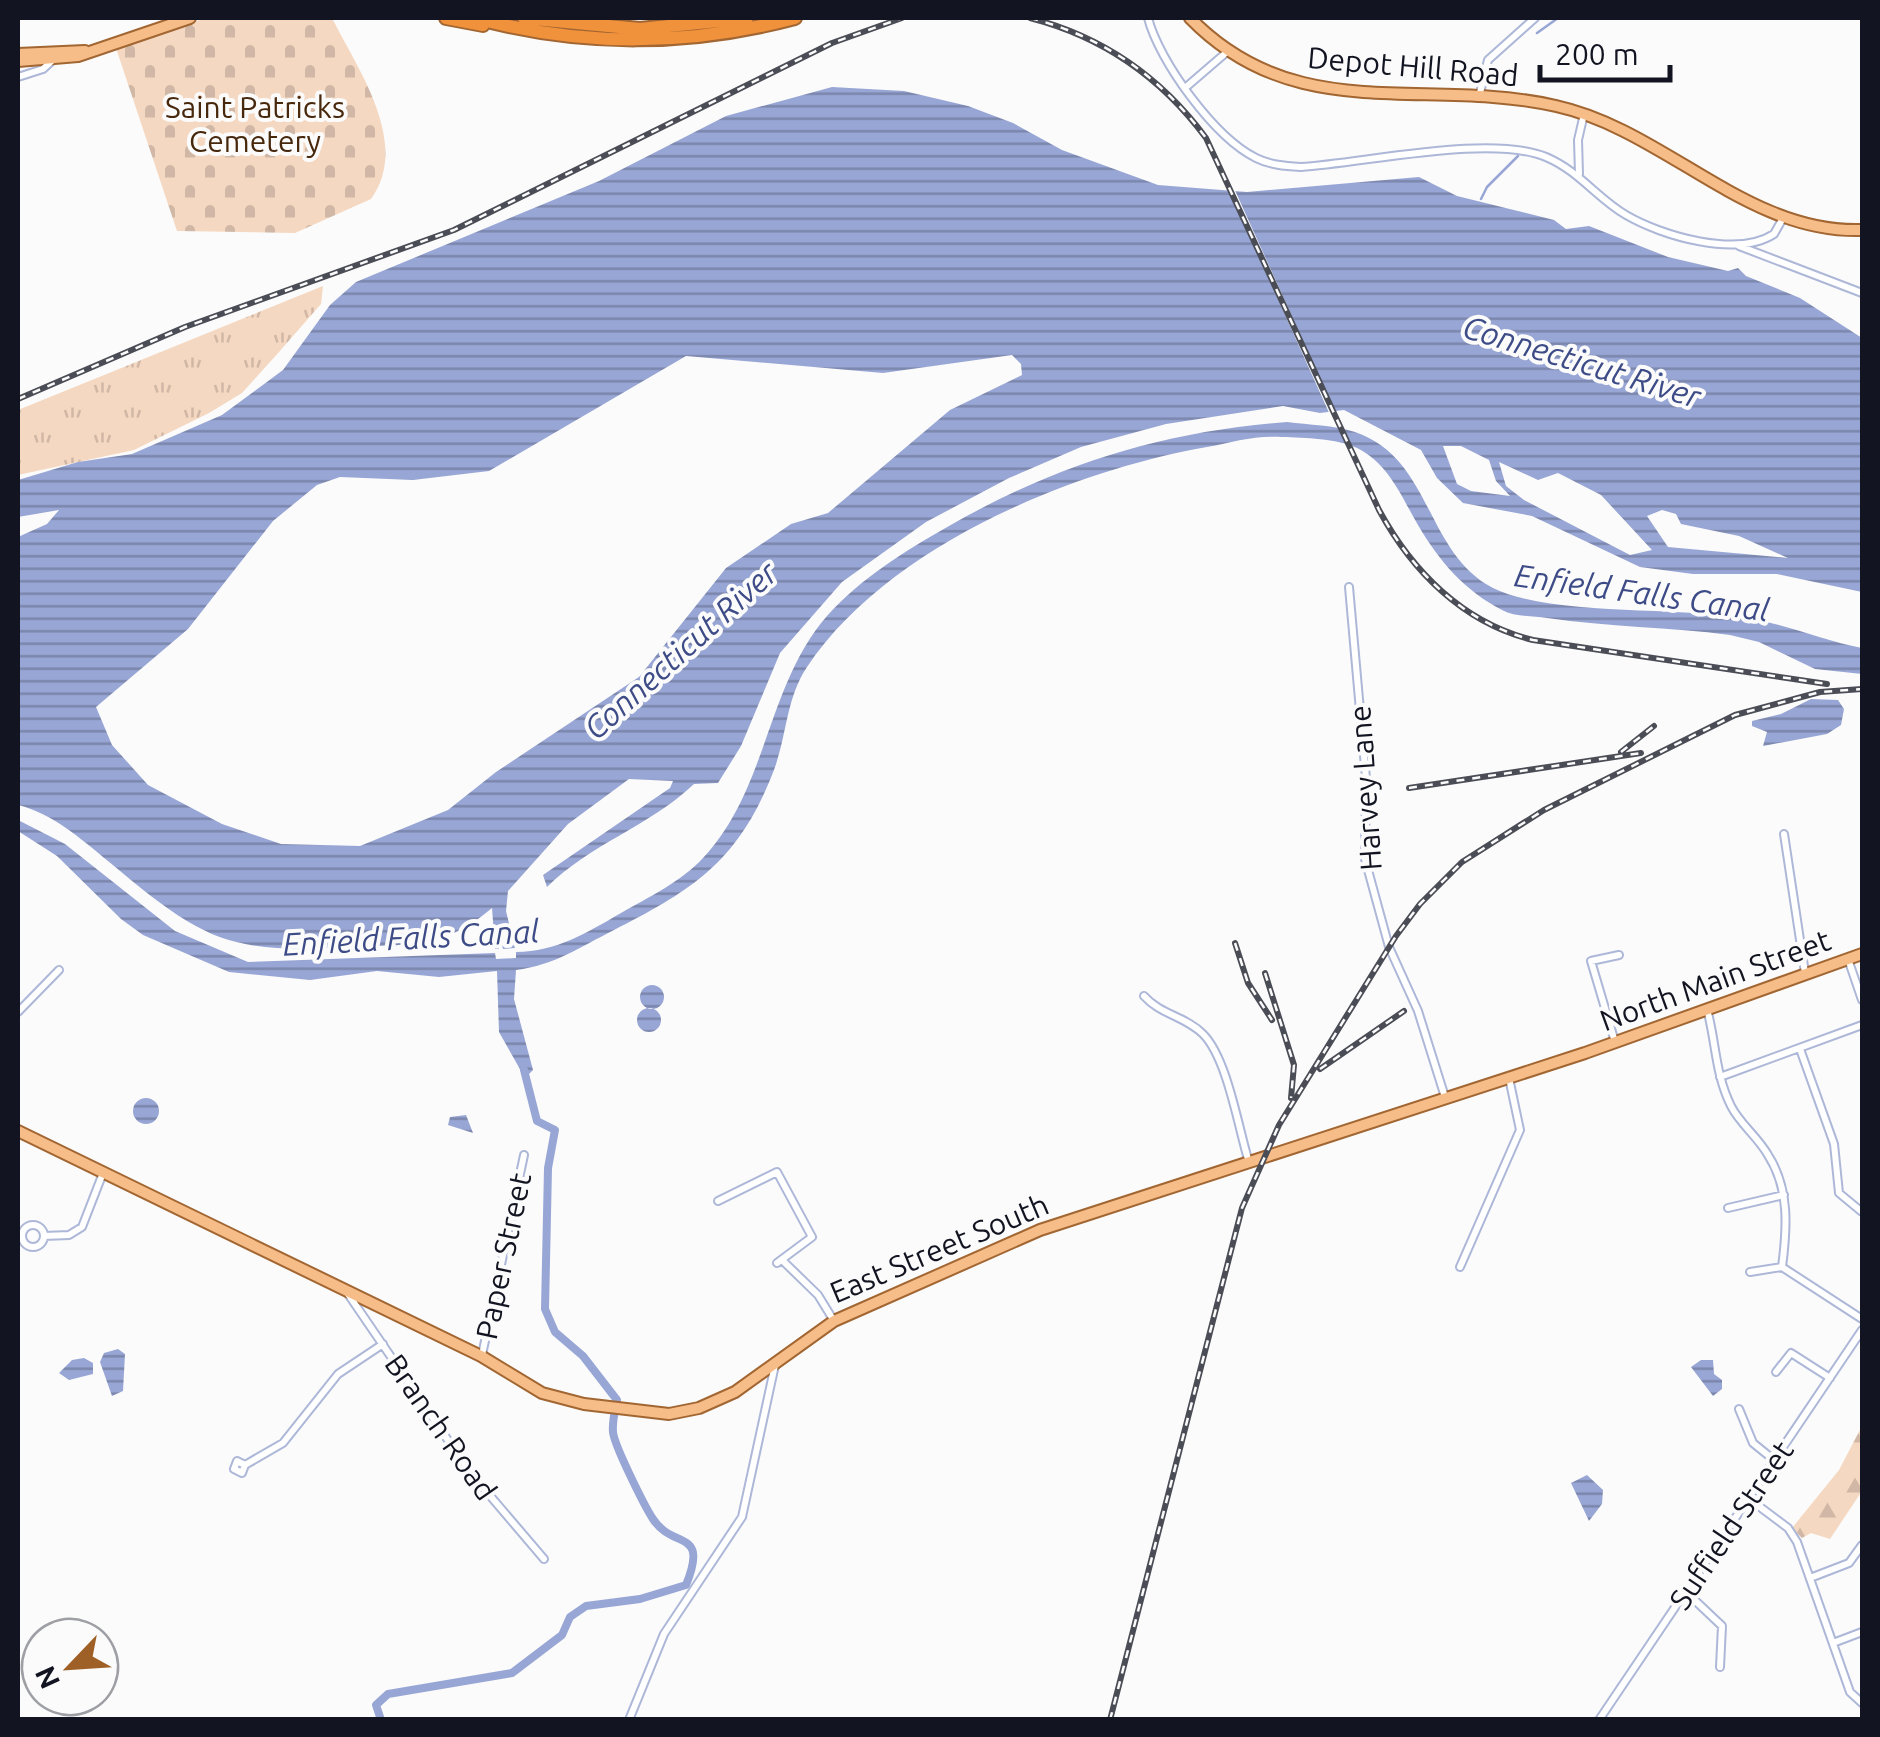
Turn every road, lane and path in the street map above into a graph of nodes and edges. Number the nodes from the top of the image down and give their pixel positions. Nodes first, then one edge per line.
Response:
1 (190, 18) edge
2 (446, 18) edge
3 (476, 18) edge
4 (524, 18) edge
5 (747, 18) edge
6 (795, 18) edge
7 (1148, 18) edge
8 (1190, 18) edge
9 (1535, 18) edge
10 (509, 26) junction
11 (1228, 51) junction
12 (54, 55) junction
13 (18, 57) edge
14 (18, 78) edge
15 (1185, 88) junction
16 (1479, 98) junction
17 (1584, 114) junction
18 (1579, 174) junction
19 (1783, 218) junction
20 (1862, 230) edge
21 (1738, 245) junction
22 (1862, 293) edge
23 (1349, 587) dead end
24 (1784, 834) dead end
25 (1862, 954) edge
26 (1619, 955) dead end
27 (1848, 959) junction
28 (59, 970) dead end
29 (1805, 974) junction
30 (1144, 996) dead end
31 (1862, 1000) edge
32 (1707, 1010) junction
33 (18, 1012) edge
34 (1862, 1025) edge
35 (1615, 1042) junction
36 (1800, 1049) junction
37 (1585, 1053) joint
38 (1509, 1077) junction
39 (1720, 1077) junction
40 (1445, 1097) junction
41 (18, 1130) edge
42 (524, 1155) dead end
43 (1248, 1159) junction
44 (103, 1172) junction
45 (1784, 1195) junction
46 (718, 1201) dead end
47 (1728, 1208) dead end
48 (1862, 1212) edge
49 (44, 1236) dead end
50 (1460, 1267) dead end
51 (1782, 1267) junction
52 (1750, 1272) dead end
53 (344, 1289) junction
54 (1862, 1319) edge
55 (834, 1320) junction
56 (1862, 1330) edge
57 (383, 1344) junction
58 (482, 1356) junction
59 (775, 1363) junction
60 (1776, 1372) dead end
61 (1830, 1378) junction
62 (1739, 1410) dead end
63 (1774, 1460) junction
64 (245, 1464) dead end
65 (1748, 1498) junction
66 (1862, 1544) edge
67 (544, 1559) dead end
68 (1810, 1578) junction
69 (1686, 1592) junction
70 (1862, 1632) edge
71 (1833, 1642) junction
72 (1720, 1667) dead end
73 (1862, 1704) edge
74 (629, 1720) edge
75 (1599, 1720) edge

1 - 12 main road
2 - 10 highway
3 - 10 highway
4 - 5 highway
6 - 10 highway
7 - 15 street
8 - 11 main road, Depot Hill Road
9 - 16 street
11 - 15 street
11 - 16 main road, Depot Hill Road
12 - 13 main road
12 - 14 street
15 - 18 street
16 - 17 main road, Depot Hill Road
17 - 18 street
17 - 19 main road, Depot Hill Road
18 - 21 street
19 - 20 main road, Depot Hill Road
19 - 21 street
21 - 22 street
23 - 40 street, Harvey Lane
24 - 29 street
25 - 27 main road, North Main Street
26 - 35 street
27 - 29 main road, North Main Street
27 - 31 street
28 - 33 street
29 - 32 main road, North Main Street
30 - 43 street
32 - 35 main road, North Main Street
32 - 39 street
34 - 36 street
35 - 37 main road, North Main Street
36 - 39 street
36 - 48 street
37 - 38 main road, East Street South
38 - 40 main road, East Street South
38 - 50 street
39 - 45 street
40 - 43 main road, East Street South
41 - 44 main road, East Street South
42 - 58 street, Paper Street
43 - 55 main road, East Street South
44 - 49 street
44 - 53 main road, East Street South
45 - 47 street
45 - 51 street
46 - 55 street
51 - 52 street
51 - 54 street
53 - 57 street, Branch Road
53 - 58 main road, East Street South
55 - 59 main road, East Street South
56 - 61 street, Suffield Street
57 - 64 street
57 - 67 street, Branch Road
58 - 59 main road, East Street South
59 - 74 street
60 - 61 street
61 - 63 street, Suffield Street
62 - 63 street
63 - 65 street, Suffield Street
65 - 68 street
65 - 69 street, Suffield Street
66 - 68 street
68 - 71 street
69 - 72 street
69 - 75 street, Suffield Street
70 - 71 street
71 - 73 street

